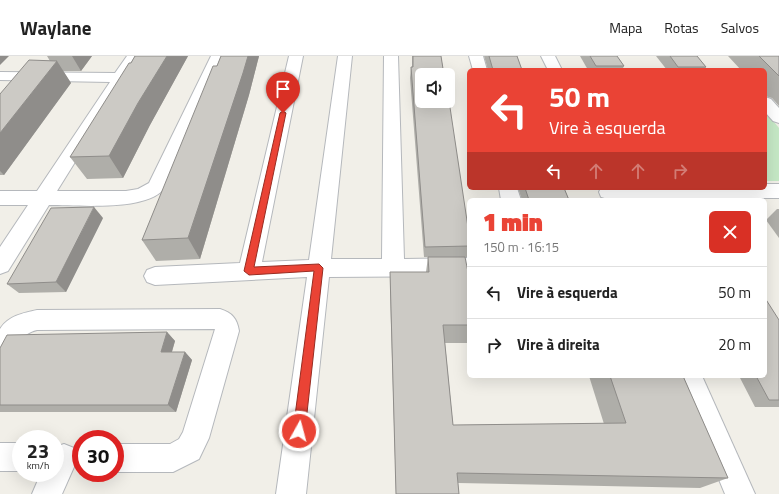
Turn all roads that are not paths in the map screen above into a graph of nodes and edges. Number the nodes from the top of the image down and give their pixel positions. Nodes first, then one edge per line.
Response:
1 (134, 56) edge
2 (218, 56) edge
3 (296, 56) edge
4 (344, 56) edge
5 (391, 56) edge
6 (476, 56) edge
7 (548, 56) edge
8 (479, 68) edge
9 (554, 68) edge
10 (0, 76) edge
11 (120, 78) junction
12 (767, 104) edge
13 (779, 118) edge
14 (779, 191) edge
15 (609, 193) edge
16 (0, 198) edge
17 (44, 198) junction
18 (0, 265) edge
19 (393, 267) junction
20 (467, 267) edge
21 (319, 268) junction
22 (249, 271) junction
23 (155, 276) dead end
24 (0, 354) edge
25 (690, 378) edge
26 (0, 457) edge
27 (12, 457) edge
28 (67, 458) edge
29 (124, 458) edge
30 (47, 494) edge
31 (291, 494) edge
32 (740, 494) edge

1 - 11 street
2 - 17 street
3 - 22 street
4 - 21 street
5 - 19 street
6 - 8 street
7 - 9 street
10 - 11 street
11 - 17 street
12 - 13 street
14 - 15 street
16 - 17 street
17 - 18 street
19 - 20 street
19 - 21 street
21 - 22 street
21 - 31 street
22 - 23 street
24 - 29 street
25 - 32 street
26 - 27 street
28 - 30 street

